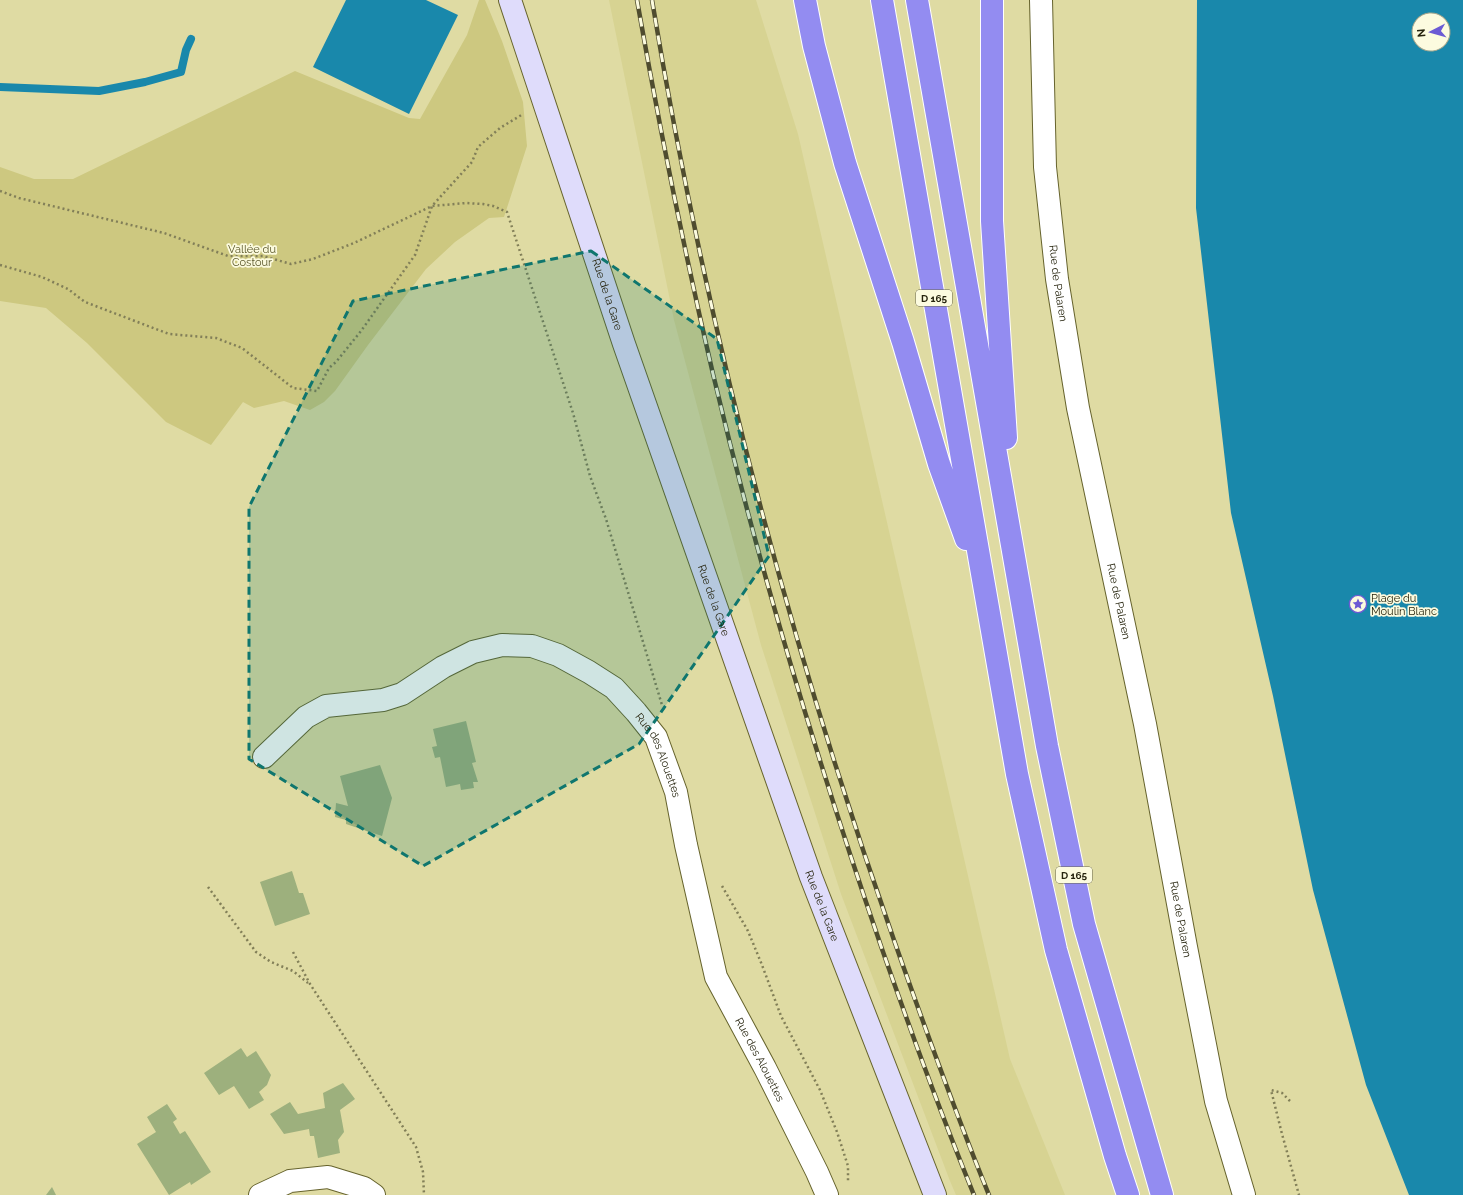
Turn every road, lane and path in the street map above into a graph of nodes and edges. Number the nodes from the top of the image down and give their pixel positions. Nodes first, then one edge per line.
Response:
1 (510, 0) edge
2 (805, 0) edge
3 (882, 0) edge
4 (917, 0) edge
5 (992, 0) edge
6 (1041, 0) edge
7 (525, 112) dead end
8 (0, 191) edge
9 (432, 206) junction
10 (0, 265) edge
11 (1013, 549) junction
12 (986, 597) junction
13 (656, 737) junction
14 (264, 757) dead end
15 (720, 883) dead end
16 (208, 887) dead end
17 (293, 952) dead end
18 (310, 984) junction
19 (1290, 1101) dead end
20 (848, 1186) dead end
21 (260, 1195) edge
22 (374, 1195) edge
23 (424, 1195) edge
24 (827, 1195) edge
25 (936, 1195) edge
26 (1128, 1195) edge
27 (1162, 1195) edge
28 (1244, 1195) edge
29 (1299, 1195) edge

1 - 25 main road, Rue de la Gare
2 - 12 highway
3 - 12 highway, D 165
4 - 11 highway, D 165
5 - 11 highway
6 - 28 street, Rue de Palaren
7 - 9 path
8 - 9 path
9 - 10 path
9 - 13 path
11 - 27 highway, D 165
12 - 26 highway, D 165
13 - 14 street, Rue des Alouettes
13 - 24 street, Rue des Alouettes
15 - 20 path
16 - 18 path
17 - 18 path
18 - 23 path
19 - 29 path
21 - 22 street

